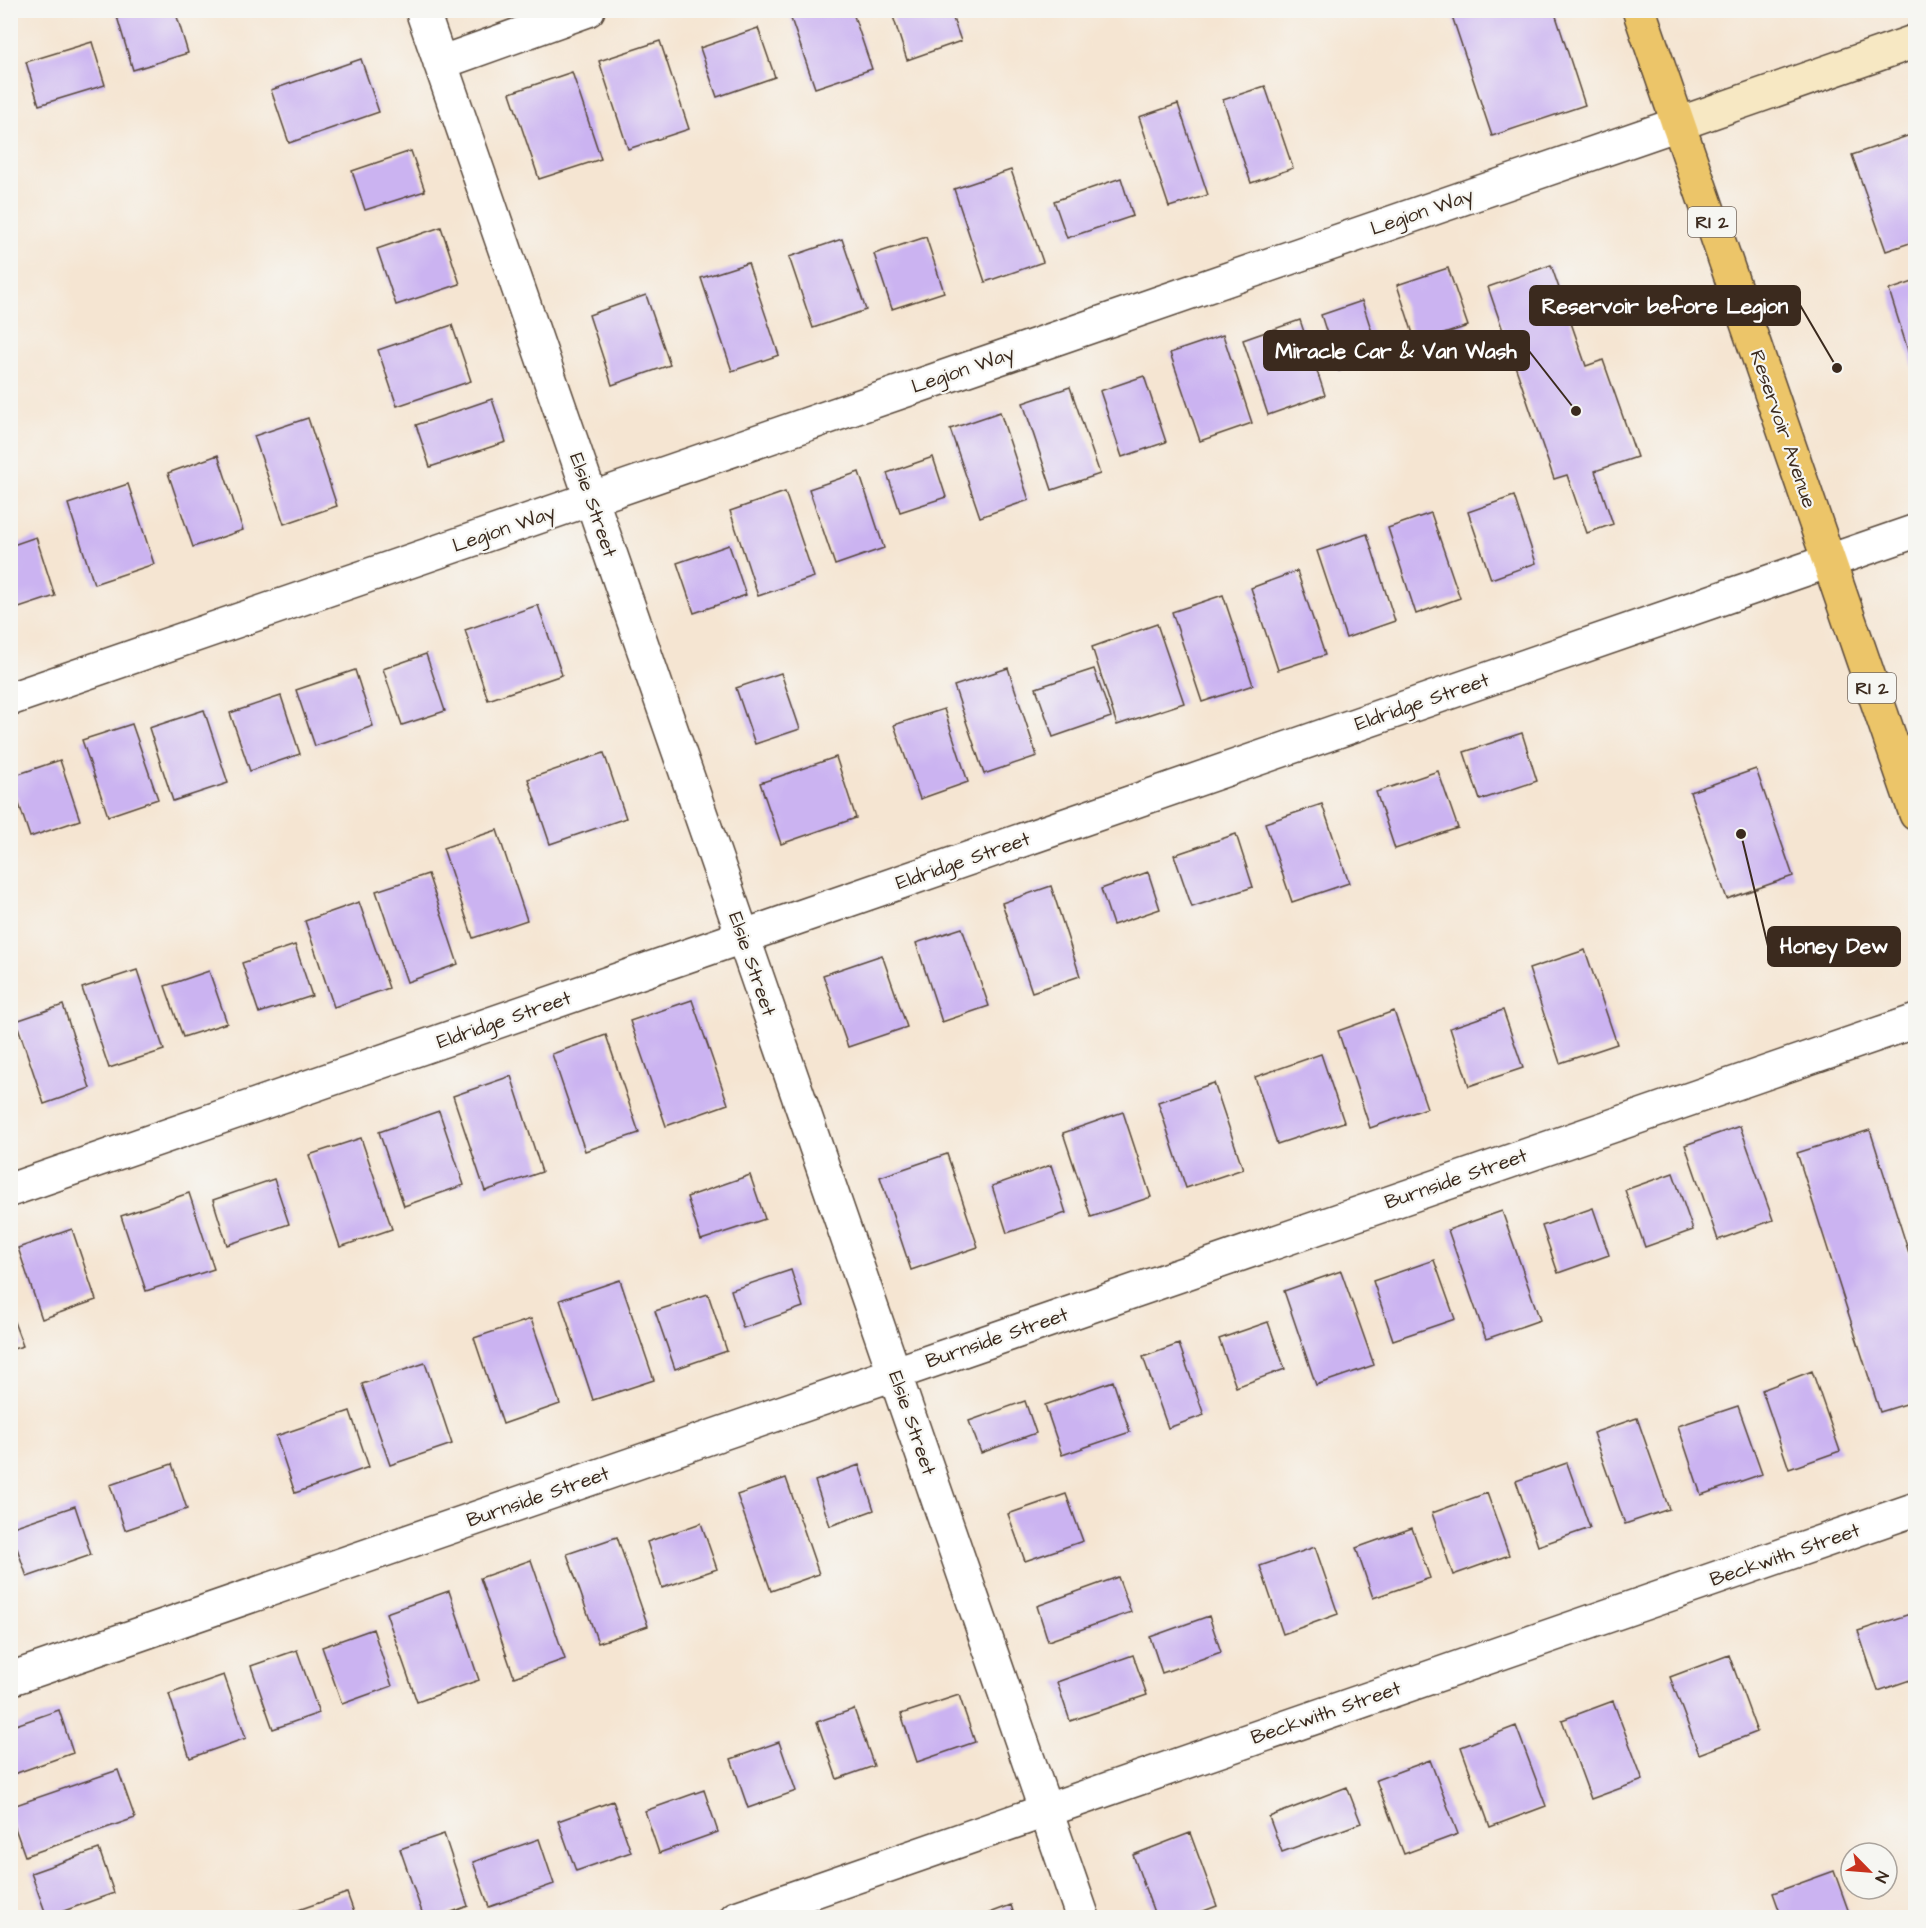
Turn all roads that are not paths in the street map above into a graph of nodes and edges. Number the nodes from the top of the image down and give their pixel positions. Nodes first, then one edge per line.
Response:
1 (422, 10) edge
2 (588, 10) edge
3 (1639, 10) edge
4 (1916, 41) edge
5 (440, 63) junction
6 (1678, 124) junction
7 (591, 499) junction
8 (1916, 531) edge
9 (1829, 561) junction
10 (10, 699) edge
11 (1916, 814) edge
12 (743, 937) junction
13 (1916, 1021) edge
14 (10, 1190) edge
15 (895, 1374) junction
16 (1916, 1509) edge
17 (10, 1679) edge
18 (1046, 1810) junction
19 (736, 1917) edge
20 (1083, 1917) edge

1 - 5 street, Elsie Street
2 - 5 street
3 - 6 main road, Reservoir Avenue / RI 2
4 - 6 street, Legion Way
5 - 7 street, Elsie Street
6 - 7 street, Legion Way
6 - 9 main road, Reservoir Avenue / RI 2
7 - 10 street, Legion Way
7 - 12 street, Elsie Street
8 - 9 street, Eldridge Street
9 - 11 main road, Reservoir Avenue / RI 2
9 - 12 street, Eldridge Street
12 - 14 street, Eldridge Street
12 - 15 street, Elsie Street
13 - 15 street, Burnside Street
15 - 17 street, Burnside Street
15 - 18 street, Elsie Street
16 - 18 street, Beckwith Street
18 - 19 street, Beckwith Street
18 - 20 street, Elsie Street

